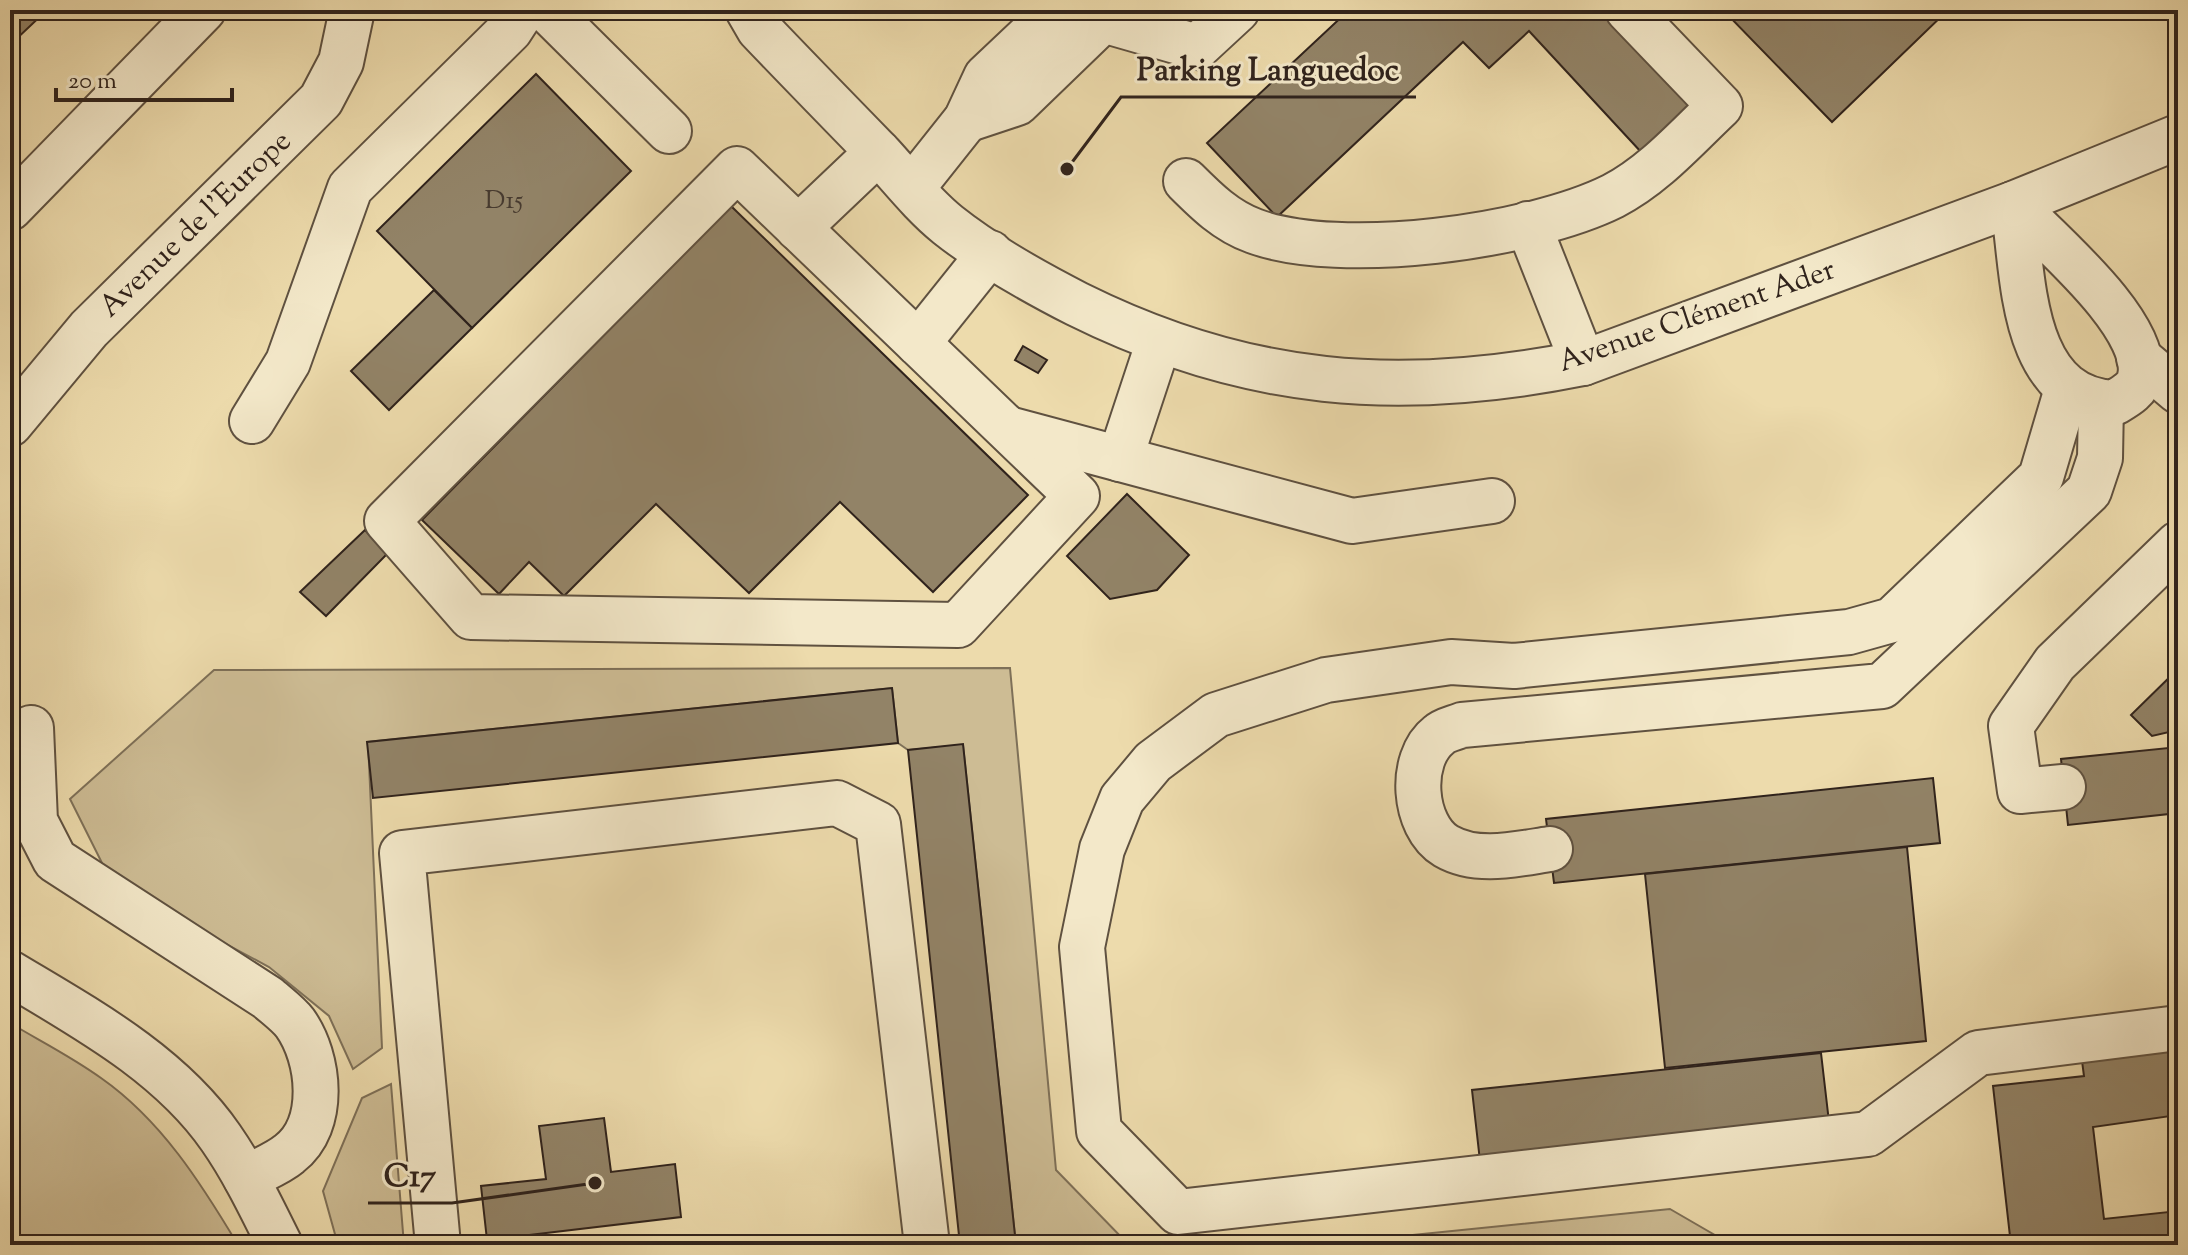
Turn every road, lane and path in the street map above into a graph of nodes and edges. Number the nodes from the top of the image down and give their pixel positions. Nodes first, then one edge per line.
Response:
1 (203, 10) edge
2 (352, 10) edge
3 (523, 10) edge
4 (547, 10) edge
5 (748, 10) edge
6 (1057, 10) edge
7 (1237, 10) edge
8 (1628, 10) edge
9 (1097, 15) edge
10 (966, 120) junction
11 (669, 131) dead end
12 (2178, 137) edge
13 (878, 152) junction
14 (1186, 181) dead end
15 (912, 188) junction
16 (2013, 204) junction
17 (10, 208) edge
18 (1528, 224) junction
19 (798, 228) junction
20 (990, 253) junction
21 (1159, 341) junction
22 (918, 343) junction
23 (2139, 358) junction
24 (1583, 363) junction
25 (2178, 391) edge
26 (2084, 396) junction
27 (252, 421) dead end
28 (10, 424) edge
29 (1008, 429) junction
30 (1120, 459) junction
31 (1492, 501) dead end
32 (2178, 544) edge
33 (31, 728) dead end
34 (2063, 787) dead end
35 (1550, 849) dead end
36 (10, 973) edge
37 (2178, 1028) edge
38 (246, 1178) junction
39 (280, 1245) edge
40 (438, 1245) edge
41 (927, 1245) edge

1 - 17 street
2 - 28 street, Avenue de l'Europe
3 - 27 street
4 - 11 street
5 - 13 street, Avenue Clément Ader
6 - 10 street
7 - 9 street
8 - 18 street
9 - 10 street
10 - 15 street
12 - 16 street, Avenue Clément Ader
13 - 15 street, Avenue Clément Ader
13 - 19 street
14 - 18 street
15 - 20 street, Avenue Clément Ader
16 - 23 street
16 - 24 street, Avenue Clément Ader
16 - 26 street
18 - 24 street
19 - 22 street
19 - 29 street
20 - 21 street, Avenue Clément Ader
20 - 22 street
21 - 24 street, Avenue Clément Ader
21 - 30 street
22 - 29 street
23 - 25 street
23 - 26 street
26 - 35 street
26 - 37 street
29 - 30 street
30 - 31 street
32 - 34 street
33 - 38 street
36 - 38 street
38 - 39 street
40 - 41 street

